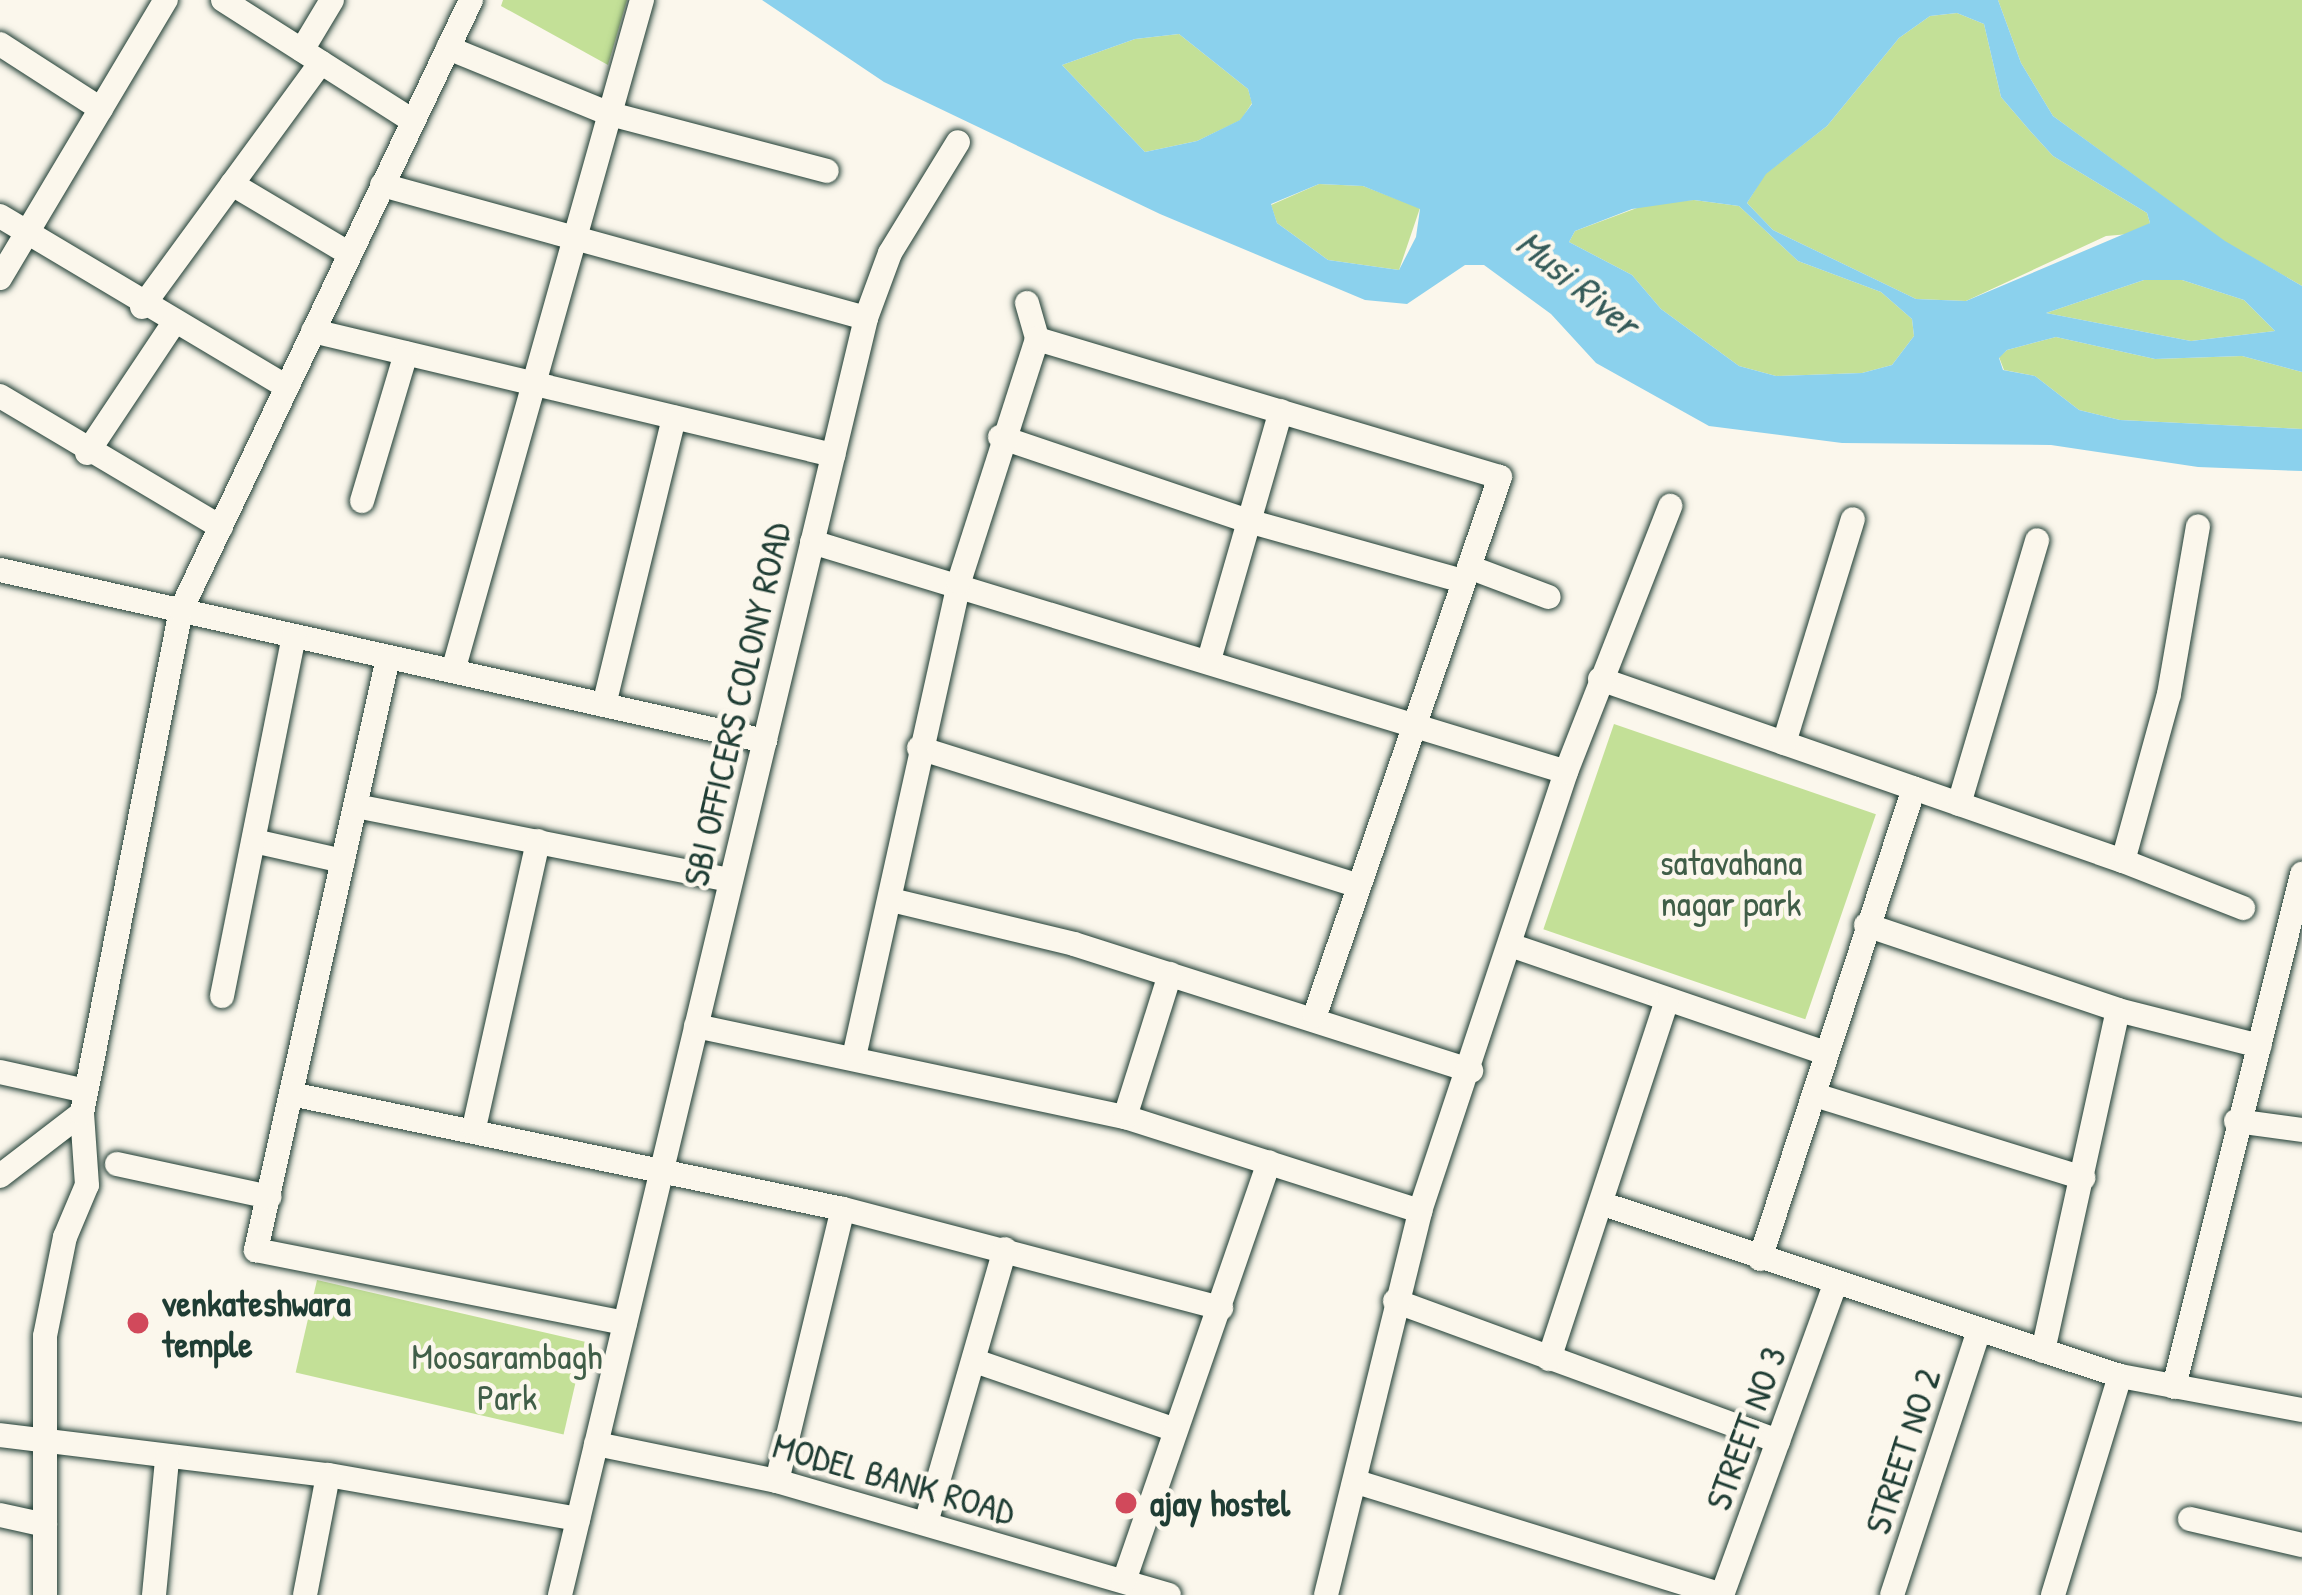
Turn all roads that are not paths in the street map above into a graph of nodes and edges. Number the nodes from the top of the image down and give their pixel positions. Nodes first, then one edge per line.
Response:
1 (166, 0) edge
2 (223, 0) edge
3 (332, 0) edge
4 (471, 0) edge
5 (642, 0) edge
6 (250, 7) edge
7 (0, 44) edge
8 (448, 48) junction
9 (311, 56) junction
10 (101, 109) junction
11 (610, 114) junction
12 (413, 121) junction
13 (958, 142) dead end
14 (826, 171) dead end
15 (232, 184) junction
16 (382, 185) junction
17 (0, 216) edge
18 (27, 233) junction
19 (575, 238) junction
20 (350, 254) junction
21 (0, 278) edge
22 (1027, 303) dead end
23 (142, 307) junction
24 (866, 318) junction
25 (173, 324) junction
26 (314, 331) junction
27 (1036, 340) junction
28 (406, 353) junction
29 (534, 383) junction
30 (287, 387) junction
31 (0, 396) edge
32 (1281, 411) junction
33 (674, 417) junction
34 (1000, 437) junction
35 (86, 453) junction
36 (833, 455) junction
37 (362, 502) dead end
38 (1670, 506) dead end
39 (1853, 519) dead end
40 (1248, 520) junction
41 (2198, 526) dead end
42 (221, 527) junction
43 (2037, 539) dead end
44 (812, 542) junction
45 (0, 570) edge
46 (1466, 574) junction
47 (959, 582) junction
48 (1549, 597) dead end
49 (181, 610) junction
50 (294, 637) junction
51 (388, 658) junction
52 (1209, 660) junction
53 (453, 671) junction
54 (1600, 679) junction
55 (604, 705) junction
56 (1419, 724) junction
57 (765, 741) junction
58 (1784, 743) junction
59 (919, 748) junction
60 (1566, 772) junction
61 (1914, 789) junction
62 (1959, 804) junction
63 (356, 806) junction
64 (254, 841) junction
65 (538, 841) junction
66 (343, 861) junction
67 (2123, 861) junction
68 (2302, 874) edge
69 (731, 880) junction
70 (1359, 886) junction
71 (891, 900) junction
72 (2243, 908) dead end
73 (1866, 925) junction
74 (1510, 945) junction
75 (1169, 974) junction
76 (222, 996) dead end
77 (1667, 1001) junction
78 (2118, 1010) junction
79 (1315, 1015) junction
80 (696, 1026) junction
81 (2260, 1046) junction
82 (1825, 1053) junction
83 (854, 1057) junction
84 (1471, 1071) junction
85 (0, 1072) edge
86 (292, 1094) junction
87 (1815, 1095) junction
88 (84, 1102) junction
89 (1124, 1117) junction
90 (2236, 1121) junction
91 (474, 1129) junction
92 (2302, 1130) edge
93 (1269, 1162) junction
94 (117, 1164) dead end
95 (662, 1170) junction
96 (0, 1176) edge
97 (2083, 1178) junction
98 (269, 1197) junction
99 (1604, 1204) junction
100 (843, 1209) junction
101 (1420, 1210) junction
102 (1005, 1249) junction
103 (1760, 1259) junction
104 (1835, 1285) junction
105 (1395, 1301) junction
106 (1221, 1309) junction
107 (625, 1323) junction
108 (1979, 1330) junction
109 (2043, 1352) junction
110 (1550, 1359) junction
111 (978, 1362) junction
112 (2120, 1376) junction
113 (2174, 1388) junction
114 (2302, 1411) edge
115 (1175, 1430) junction
116 (0, 1435) edge
117 (1778, 1441) junction
118 (596, 1444) junction
119 (44, 1446) junction
120 (167, 1459) junction
121 (328, 1475) junction
122 (776, 1481) junction
123 (1357, 1483) junction
124 (0, 1515) edge
125 (578, 1519) junction
126 (2190, 1519) dead end
127 (926, 1523) junction
128 (45, 1525) junction
129 (2302, 1545) edge
130 (1124, 1581) junction
131 (45, 1595) edge
132 (154, 1595) edge
133 (305, 1595) edge
134 (560, 1595) edge
135 (1169, 1595) edge
136 (1326, 1595) edge
137 (1722, 1595) edge
138 (1892, 1595) edge
139 (2053, 1595) edge

1 - 10 street
2 - 6 street
3 - 9 street
4 - 8 street
5 - 11 street
6 - 9 street
7 - 10 street
8 - 11 street
8 - 12 street
9 - 12 street
9 - 15 street
10 - 18 street
11 - 14 street
11 - 19 street
12 - 16 street
13 - 24 street, SBI OFFICERS COLONY ROAD
15 - 20 street
15 - 23 street
16 - 19 street
16 - 20 street
17 - 18 street
18 - 21 street
18 - 23 street
19 - 24 street
19 - 29 street
20 - 26 street
22 - 27 street
23 - 25 street
24 - 36 street, SBI OFFICERS COLONY ROAD
25 - 30 street
25 - 35 street
26 - 28 street
26 - 30 street
27 - 32 street
27 - 34 street
28 - 29 street
28 - 37 street
29 - 33 street
29 - 53 street
30 - 42 street
31 - 35 street
32 - 40 street
32 - 46 street
33 - 36 street
33 - 55 street
34 - 40 street
34 - 47 street
35 - 42 street
36 - 44 street, SBI OFFICERS COLONY ROAD
38 - 54 street
39 - 58 street
40 - 46 street
40 - 52 street
41 - 67 street
42 - 49 street
43 - 62 street
44 - 47 street
44 - 57 street, SBI OFFICERS COLONY ROAD
45 - 49 street
46 - 48 street
46 - 56 street
47 - 52 street
47 - 59 street
49 - 50 street
49 - 88 street
50 - 51 street
50 - 64 street
51 - 53 street
51 - 63 street
52 - 56 street
53 - 55 street
54 - 58 street
54 - 60 street
55 - 57 street
56 - 60 street
56 - 70 street
57 - 69 street, SBI OFFICERS COLONY ROAD
58 - 61 street
59 - 70 street
59 - 71 street
60 - 74 street
61 - 62 street
61 - 73 street
62 - 67 street
63 - 65 street
63 - 66 street
64 - 66 street
64 - 76 street
65 - 69 street
65 - 91 street
66 - 86 street
67 - 72 street
68 - 81 street
69 - 80 street, SBI OFFICERS COLONY ROAD
70 - 79 street
71 - 75 street
71 - 83 street
73 - 78 street
73 - 82 street
74 - 77 street
74 - 84 street
75 - 79 street
75 - 89 street
77 - 82 street
77 - 99 street
78 - 81 street
78 - 97 street
79 - 84 street
80 - 83 street
80 - 95 street, SBI OFFICERS COLONY ROAD
81 - 90 street
82 - 87 street
83 - 89 street
84 - 101 street
85 - 88 street
86 - 91 street
86 - 98 street
87 - 97 street
87 - 103 street
88 - 96 street
88 - 119 street
89 - 93 street
90 - 92 street
90 - 113 street
91 - 95 street
93 - 101 street
93 - 106 street
94 - 98 street
95 - 100 street
95 - 107 street, SBI OFFICERS COLONY ROAD
97 - 109 street
98 - 107 street
99 - 103 street
99 - 110 street
100 - 102 street
100 - 122 street
101 - 105 street
102 - 106 street
102 - 111 street
103 - 104 street
104 - 108 street
104 - 117 street, STREET NO 3
105 - 110 street
105 - 123 street
106 - 115 street
107 - 118 street, SBI OFFICERS COLONY ROAD
108 - 109 street
108 - 138 street, STREET NO 2
109 - 112 street
110 - 117 street
111 - 115 street
111 - 127 street
112 - 113 street
112 - 139 street
113 - 114 street
115 - 130 street
116 - 119 street
117 - 137 street, STREET NO 3
118 - 122 street, MODEL BANK ROAD
118 - 125 street, SBI OFFICERS COLONY ROAD
119 - 120 street
119 - 128 street
120 - 121 street
120 - 132 street
121 - 125 street
121 - 133 street
122 - 127 street, MODEL BANK ROAD
123 - 136 street
123 - 137 street
124 - 128 street
125 - 134 street, SBI OFFICERS COLONY ROAD
126 - 129 street
127 - 130 street, MODEL BANK ROAD
128 - 131 street
130 - 135 street, MODEL BANK ROAD

